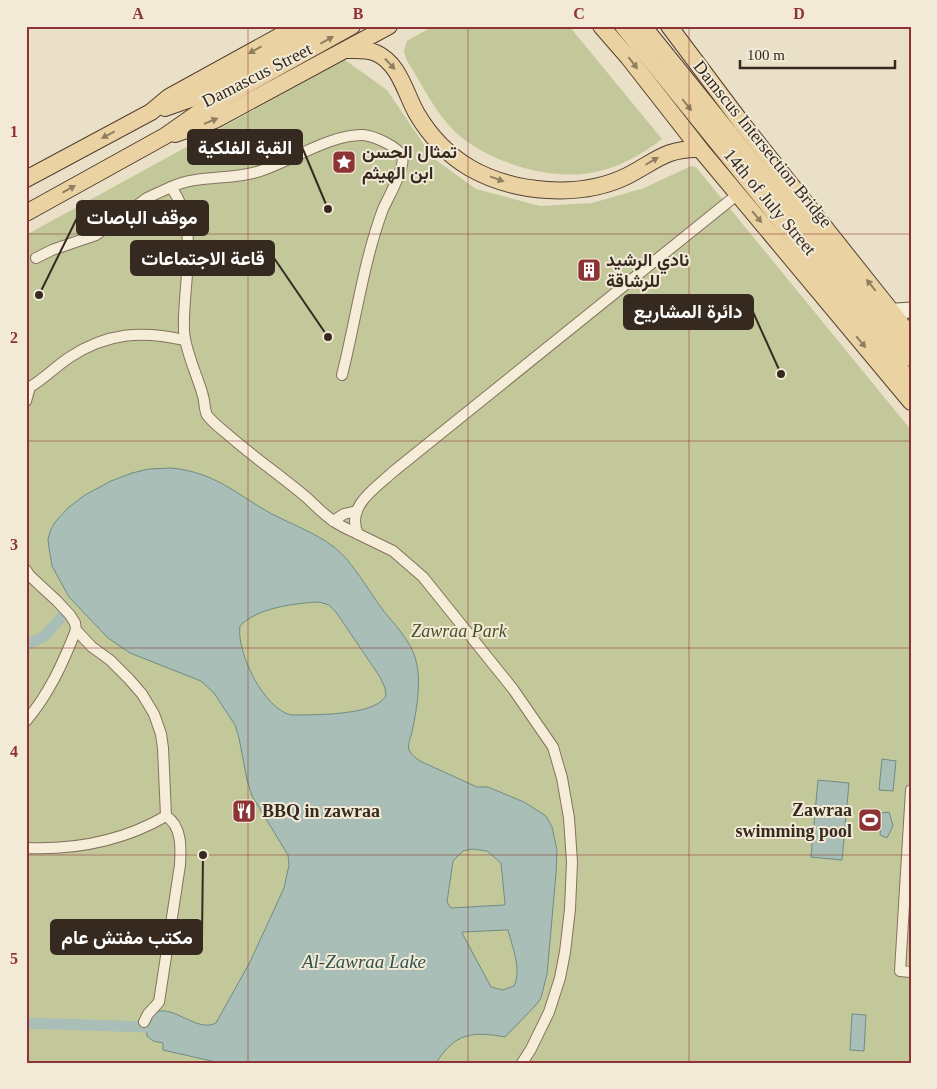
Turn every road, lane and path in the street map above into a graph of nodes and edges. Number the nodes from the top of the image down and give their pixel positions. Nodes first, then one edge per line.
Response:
1 (298, 26) edge
2 (325, 26) edge
3 (352, 26) edge
4 (389, 26) edge
5 (601, 26) edge
6 (623, 26) edge
7 (642, 26) edge
8 (669, 26) edge
9 (346, 50) junction
10 (151, 112) junction
11 (165, 136) junction
12 (700, 149) junction
13 (26, 179) edge
14 (170, 187) junction
15 (738, 194) junction
16 (26, 213) edge
17 (36, 258) dead end
18 (848, 291) junction
19 (911, 310) edge
20 (873, 312) junction
21 (892, 312) junction
22 (911, 338) edge
23 (184, 340) junction
24 (911, 358) edge
25 (342, 375) dead end
26 (911, 382) edge
27 (28, 387) edge
28 (26, 401) edge
29 (911, 402) edge
30 (358, 508) junction
31 (333, 521) junction
32 (358, 534) junction
33 (26, 570) edge
34 (76, 630) junction
35 (26, 721) edge
36 (911, 790) edge
37 (166, 816) junction
38 (26, 848) edge
39 (911, 972) edge
40 (144, 1022) dead end
41 (522, 1063) edge

1 -> 10 main road, Damascus Street
2 - 10 main road, Damascus Street
11 -> 3 main road, Damascus Street
4 - 9 main road, Damascus Street
5 -> 12 main road, 14th of July Street
6 -> 18 main road, Damscus Intersection Bridge
7 - 18 main road, Damscus Intersection Bridge
21 -> 8 main road, 14th of July Street
11 -> 9 main road, Damascus Street
9 -> 12 main road
10 -> 13 main road, Damascus Street
16 -> 11 main road, Damascus Street
12 - 15 main road, 14th of July Street
14 - 17 street
14 - 23 street
14 - 25 street
15 -> 29 main road, 14th of July Street
15 - 30 street
18 - 20 main road
18 - 26 main road
19 - 21 street
20 - 21 street
20 - 24 main road
21 - 22 main road, 14th of July Street
23 - 27 street
23 - 31 street
27 - 28 street
30 - 31 street
30 - 32 street
31 - 32 street
32 - 41 street
33 - 34 street
34 - 35 street
34 - 37 street
36 - 39 street
37 - 38 street
37 - 40 street

